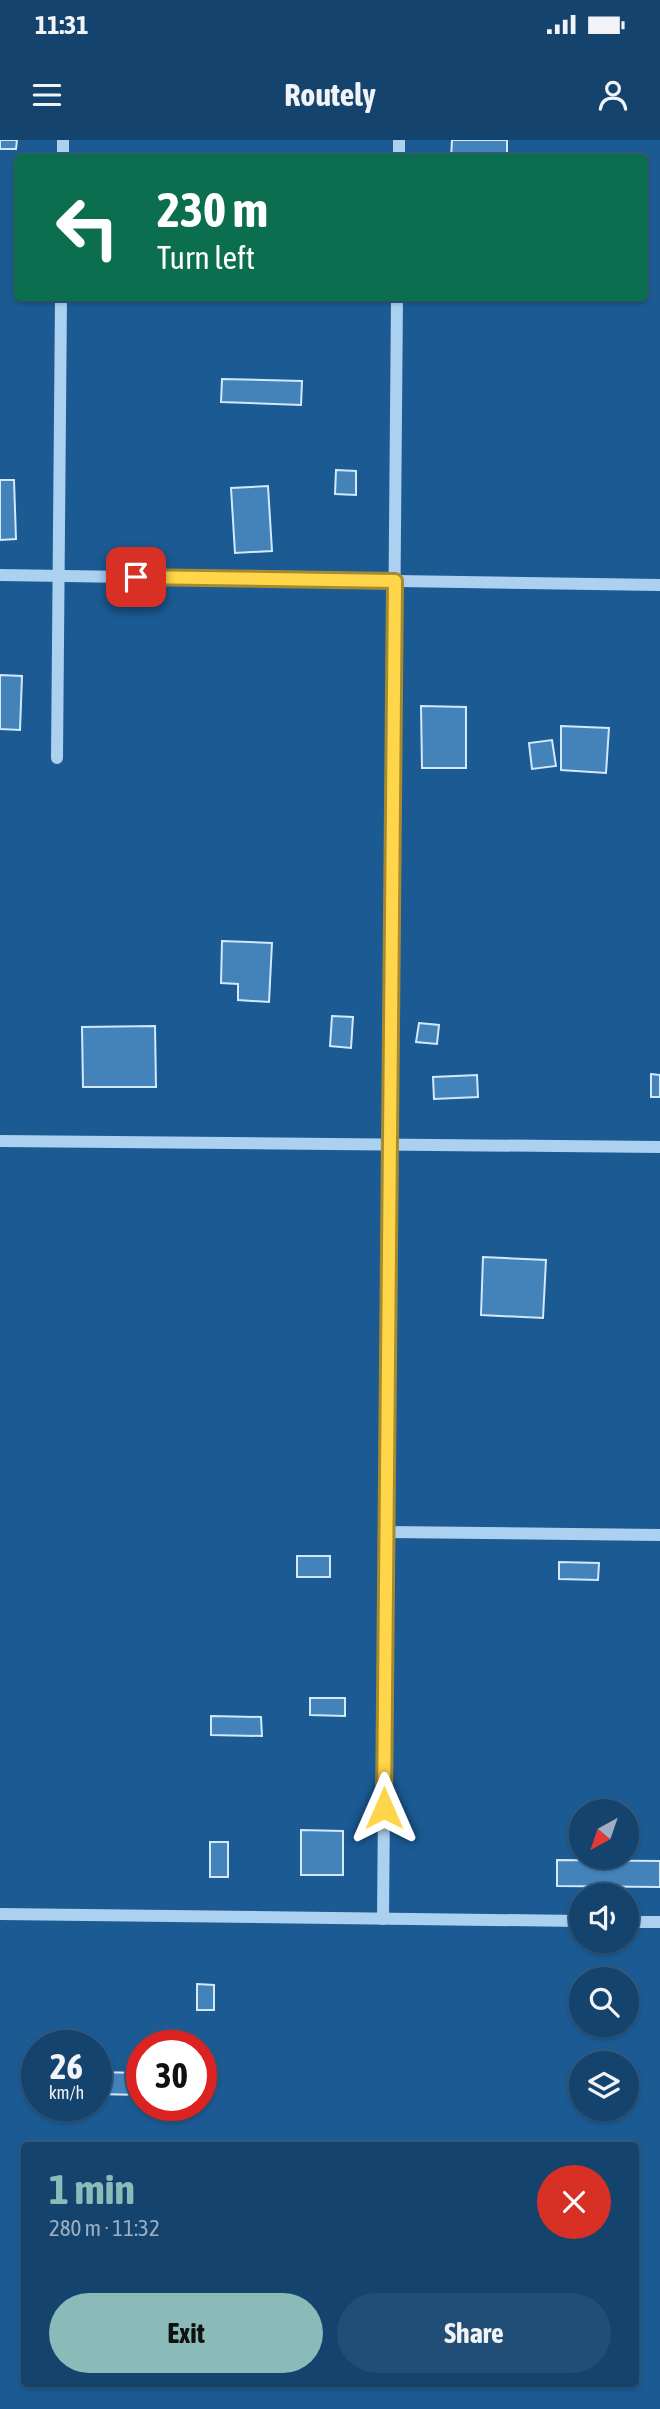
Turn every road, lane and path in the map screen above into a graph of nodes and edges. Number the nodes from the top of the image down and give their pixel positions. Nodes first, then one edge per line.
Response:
1 (61, 301) edge
2 (397, 301) edge
3 (0, 575) edge
4 (58, 576) junction
5 (395, 581) junction
6 (660, 585) edge
7 (57, 758) dead end
8 (0, 1141) edge
9 (390, 1144) junction
10 (660, 1147) edge
11 (386, 1532) junction
12 (660, 1535) edge
13 (0, 1914) edge
14 (383, 1919) junction
15 (569, 1921) edge
16 (639, 1922) edge
17 (660, 1922) edge

1 - 4 street
2 - 5 street
3 - 4 street
4 - 5 street
4 - 7 street
5 - 6 street
5 - 9 street
8 - 9 street
9 - 10 street
9 - 11 street
11 - 12 street
11 - 14 street
13 - 14 street
14 - 15 street
16 - 17 street

